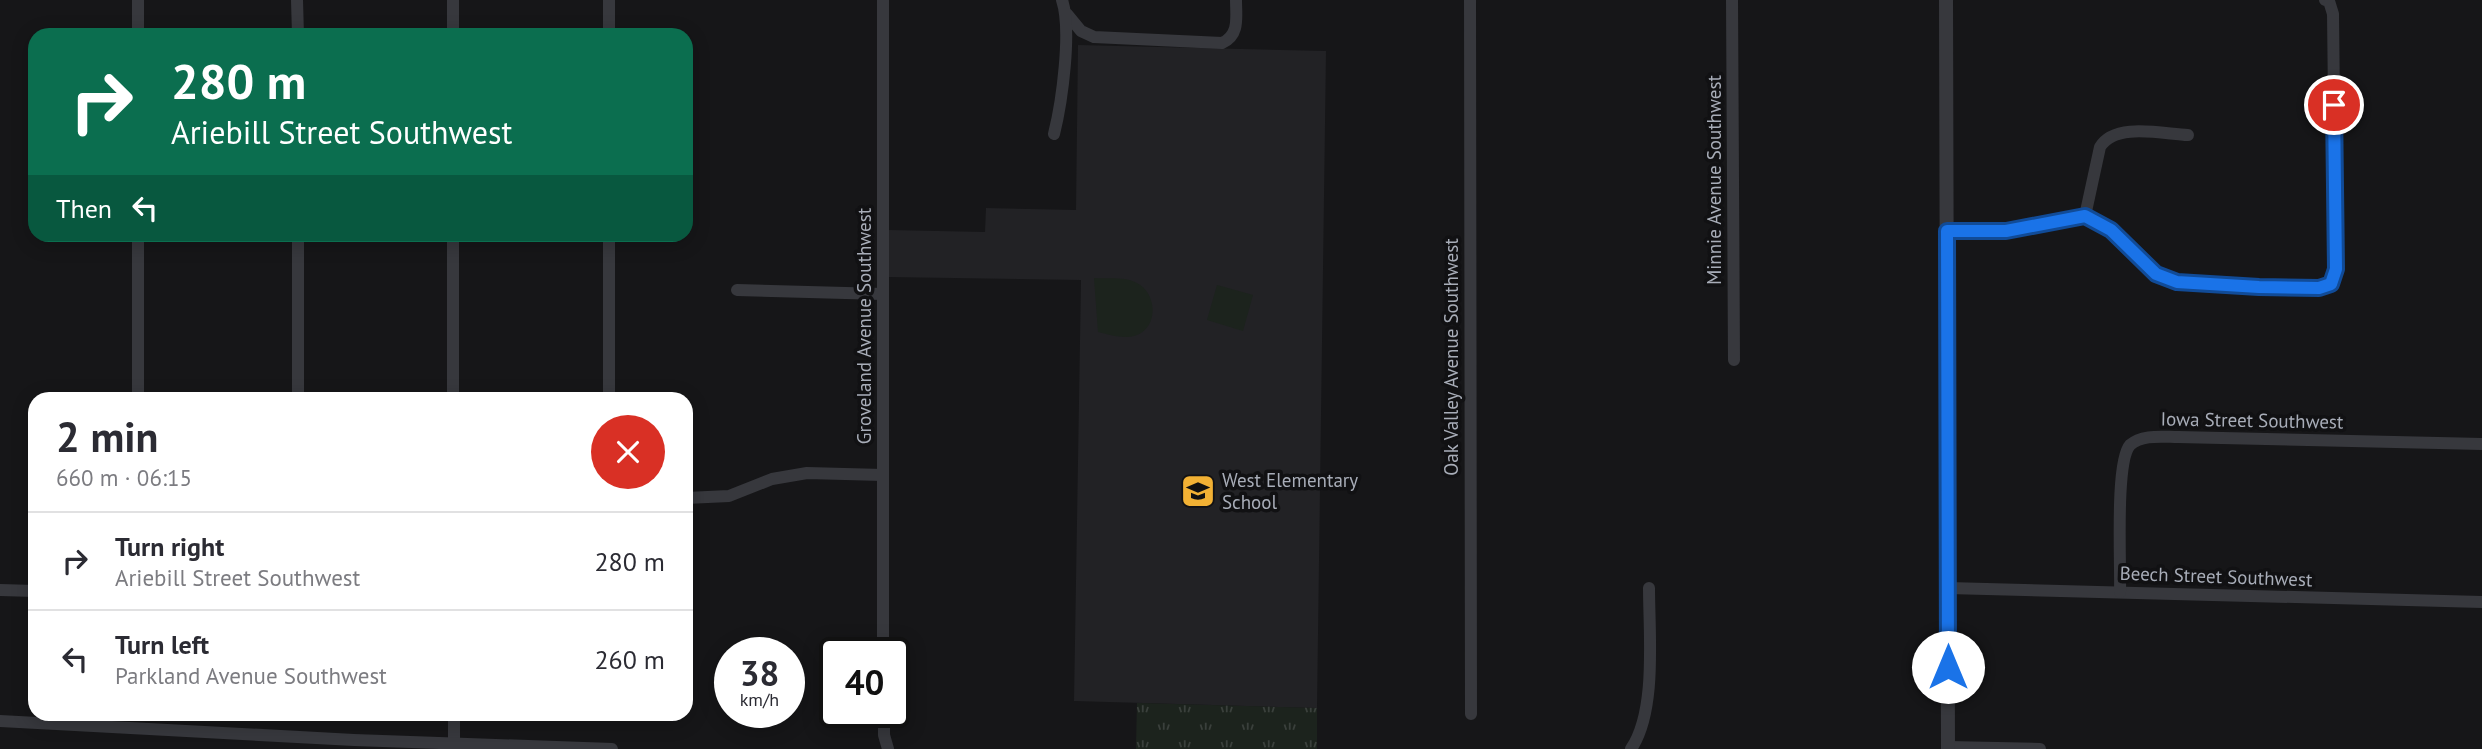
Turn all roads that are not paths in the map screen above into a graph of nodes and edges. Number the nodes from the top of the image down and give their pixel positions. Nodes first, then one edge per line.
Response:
1 (138, 0) edge
2 (298, 0) edge
3 (453, 0) edge
4 (608, 0) edge
5 (883, 0) edge
6 (1062, 0) edge
7 (1236, 0) edge
8 (1470, 0) edge
9 (1732, 0) edge
10 (1946, 0) edge
11 (2327, 0) edge
12 (1067, 15) junction
13 (138, 28) edge
14 (298, 28) edge
15 (453, 28) edge
16 (609, 28) edge
17 (1055, 134) dead end
18 (2188, 135) dead end
19 (2085, 216) junction
20 (1947, 231) junction
21 (138, 242) edge
22 (298, 242) edge
23 (453, 242) edge
24 (609, 242) edge
25 (737, 290) dead end
26 (883, 294) junction
27 (1734, 360) dead end
28 (138, 392) edge
29 (298, 392) edge
30 (453, 392) edge
31 (609, 392) edge
32 (2482, 444) edge
33 (883, 475) junction
34 (693, 498) edge
35 (1649, 588) dead end
36 (1948, 588) junction
37 (0, 590) edge
38 (28, 591) edge
39 (2120, 592) junction
40 (2482, 602) edge
41 (883, 637) edge
42 (1471, 714) dead end
43 (0, 721) edge
44 (454, 721) edge
45 (884, 728) edge
46 (454, 742) junction
47 (354, 744) edge
48 (1948, 748) edge
49 (612, 749) edge
50 (888, 749) edge
51 (1631, 749) edge
52 (2040, 749) edge

1 - 13 street
2 - 14 street
3 - 15 street
4 - 16 street
5 - 26 street, Groveland Avenue Southwest
6 - 12 street
7 - 12 street
8 - 42 street, Oak Valley Avenue Southwest
9 - 27 street, Minnie Avenue Southwest
10 - 20 street
11 - 19 street
12 - 17 street
18 - 19 street
19 - 20 street
20 - 36 street
21 - 28 street
22 - 29 street
23 - 30 street
24 - 31 street
25 - 26 street
26 - 33 street, Groveland Avenue Southwest
32 - 39 street, Iowa Street Southwest
33 - 34 street
33 - 41 street, Groveland Avenue Southwest
35 - 51 street
36 - 39 street, Beech Street Southwest
36 - 48 street
37 - 38 street
39 - 40 street, Beech Street Southwest
43 - 47 street
44 - 46 street
45 - 50 street
46 - 47 street
46 - 49 street
48 - 52 street

